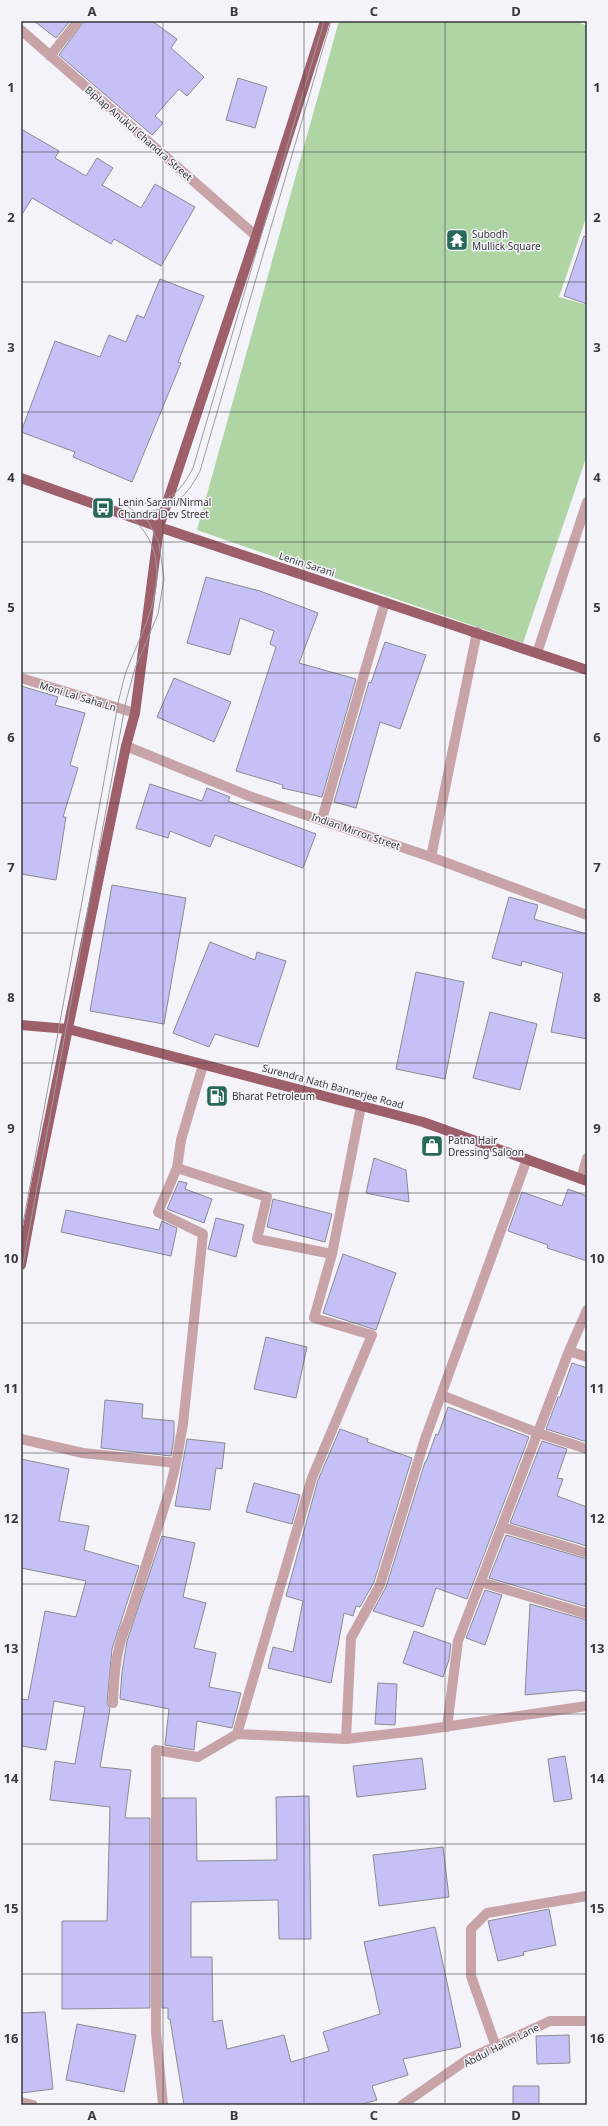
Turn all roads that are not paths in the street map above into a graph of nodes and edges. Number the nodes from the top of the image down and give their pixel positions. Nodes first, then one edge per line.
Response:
1 (78, 21) edge
2 (325, 21) edge
3 (21, 30) edge
4 (50, 56) junction
5 (256, 236) junction
6 (21, 478) edge
7 (587, 502) edge
8 (159, 527) junction
9 (385, 602) junction
10 (477, 632) junction
11 (537, 653) junction
12 (587, 670) edge
13 (21, 678) edge
14 (135, 713) junction
15 (126, 746) junction
16 (322, 819) junction
17 (431, 857) junction
18 (587, 915) edge
19 (21, 1025) edge
20 (68, 1029) junction
21 (203, 1064) junction
22 (362, 1106) junction
23 (587, 1158) edge
24 (527, 1159) junction
25 (177, 1168) junction
26 (584, 1180) edge
27 (332, 1254) junction
28 (21, 1265) edge
29 (587, 1310) edge
30 (569, 1351) junction
31 (587, 1357) edge
32 (442, 1396) junction
33 (538, 1433) junction
34 (21, 1439) edge
35 (587, 1449) edge
36 (176, 1463) junction
37 (502, 1527) junction
38 (587, 1553) edge
39 (481, 1582) junction
40 (587, 1614) edge
41 (113, 1703) dead end
42 (587, 1706) edge
43 (447, 1727) junction
44 (237, 1734) junction
45 (346, 1739) junction
46 (587, 1896) edge
47 (587, 2021) edge
48 (496, 2047) junction
49 (21, 2102) edge
50 (33, 2105) edge
51 (163, 2105) edge
52 (402, 2105) edge

1 - 4 street
2 - 5 main road
3 - 4 street, Biplap Anukul Chandra Street
4 - 5 street, Biplap Anukul Chandra Street
5 - 8 main road
6 - 8 main road, Lenin Sarani
7 - 11 street
8 - 9 main road, Lenin Sarani
8 - 14 main road
9 - 10 main road, Lenin Sarani
9 - 16 street
10 - 11 main road, Lenin Sarani
10 - 17 street
11 - 12 main road, Lenin Sarani
13 - 14 street, Moni Lal Saha Ln
14 - 15 main road
15 - 16 street, Indian Mirror Street
15 - 20 main road
16 - 17 street, Indian Mirror Street
17 - 18 street, Indian Mirror Street
19 - 20 main road, Surendra Nath Bannerjee Road
20 - 21 main road, Surendra Nath Bannerjee Road
20 - 28 main road
21 - 22 main road, Surendra Nath Bannerjee Road
21 - 25 street
22 - 24 main road, Surendra Nath Bannerjee Road
22 - 27 street
23 - 26 street
24 - 26 main road, Surendra Nath Bannerjee Road
24 - 32 street
25 - 27 street
25 - 36 street
27 - 44 street
29 - 30 street
30 - 31 street
30 - 33 street
32 - 33 street
32 - 45 street
33 - 35 street
33 - 37 street
34 - 36 street
36 - 41 street
37 - 38 street
37 - 39 street
39 - 40 street
39 - 43 street
42 - 43 street
43 - 45 street
44 - 45 street
44 - 51 street
46 - 48 street
47 - 48 street, Abdul Halim Lane
48 - 52 street, Abdul Halim Lane
49 - 50 street

